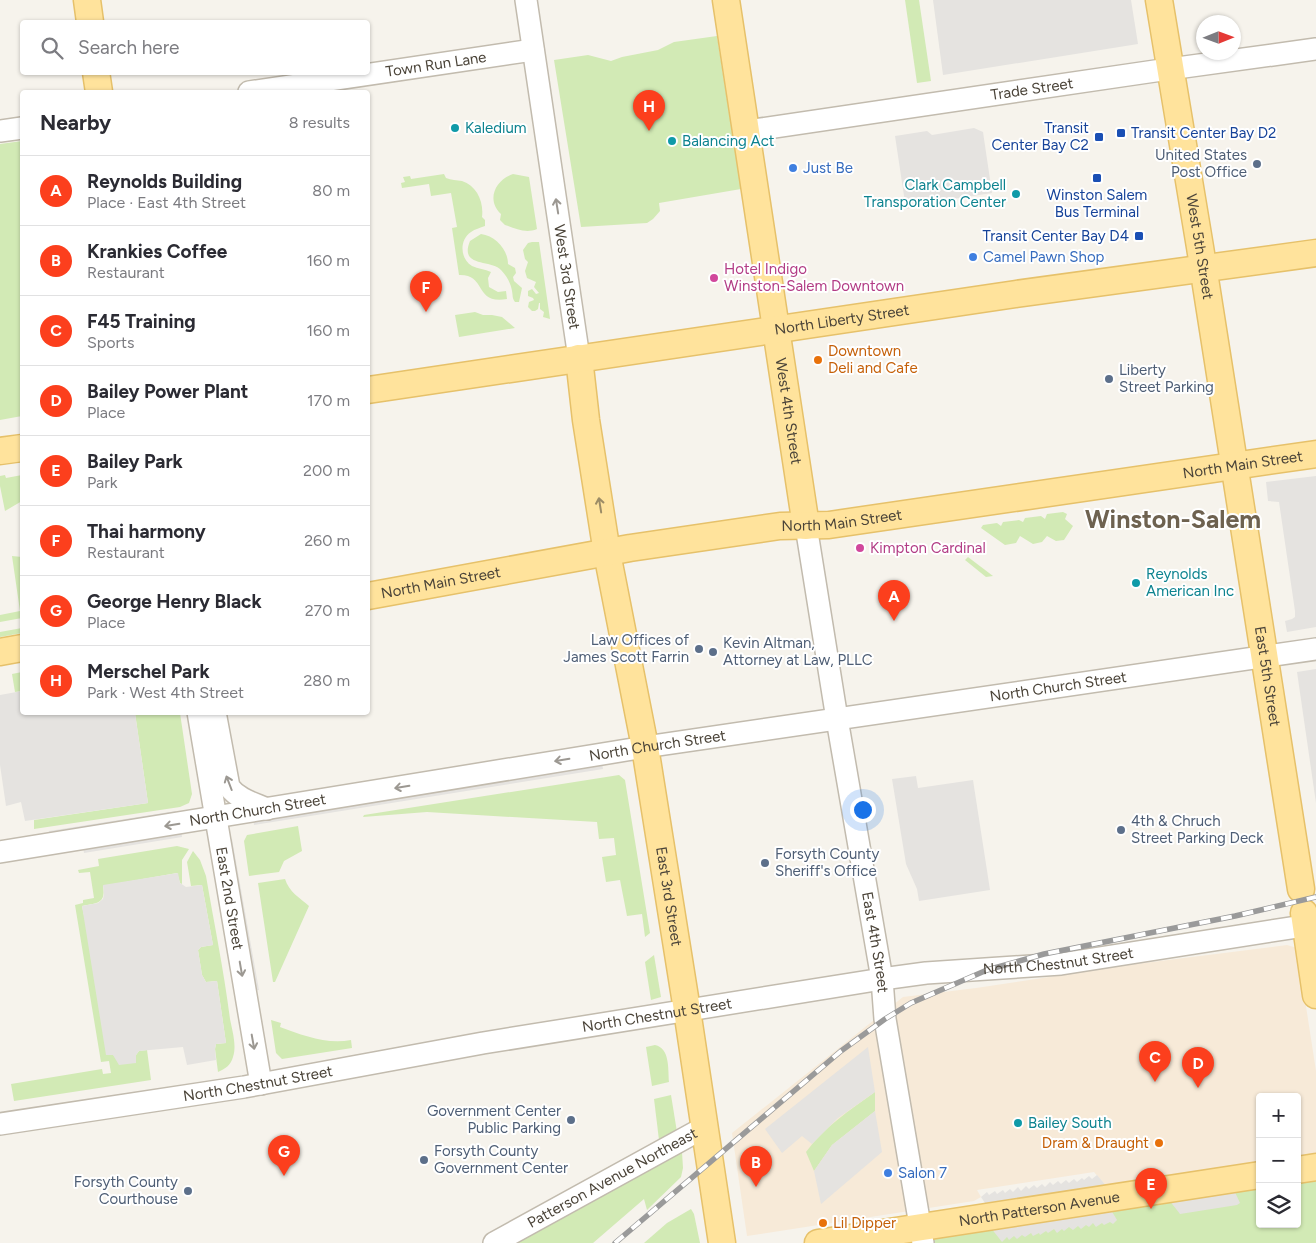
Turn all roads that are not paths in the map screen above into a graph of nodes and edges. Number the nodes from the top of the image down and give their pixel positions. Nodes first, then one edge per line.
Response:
1 (87, 0) edge
2 (526, 0) edge
3 (726, 0) edge
4 (1158, 0) edge
5 (90, 20) edge
6 (1316, 49) edge
7 (533, 50) junction
8 (1170, 69) junction
9 (370, 74) edge
10 (96, 75) edge
11 (364, 75) edge
12 (99, 90) edge
13 (263, 90) edge
14 (20, 128) edge
15 (0, 131) edge
16 (747, 131) junction
17 (1316, 253) edge
18 (1203, 268) junction
19 (775, 330) junction
20 (579, 358) junction
21 (370, 390) edge
22 (20, 448) edge
23 (0, 451) edge
24 (1316, 454) edge
25 (1234, 465) junction
26 (806, 526) junction
27 (608, 553) junction
28 (370, 596) edge
29 (20, 648) edge
30 (1316, 649) edge
31 (0, 652) edge
32 (1265, 657) junction
33 (198, 715) edge
34 (216, 715) edge
35 (837, 719) junction
36 (645, 747) junction
37 (267, 809) junction
38 (215, 818) junction
39 (0, 852) edge
40 (1307, 913) edge
41 (882, 979) junction
42 (1316, 996) edge
43 (688, 1010) junction
44 (261, 1084) junction
45 (0, 1124) edge
46 (705, 1127) junction
47 (1316, 1167) edge
48 (1301, 1169) edge
49 (1256, 1176) edge
50 (922, 1235) edge
51 (494, 1243) edge
52 (722, 1243) edge
53 (818, 1243) edge

1 - 5 main road
2 - 7 street, West 3rd Street
3 - 16 main road, West 4th Street
4 - 8 main road, West 5th Street
6 - 8 street, Trade Street
7 - 9 street, Town Run Lane
20 -> 7 street, West 3rd Street
8 - 16 street, Trade Street
8 - 18 main road, West 5th Street
10 - 12 main road
11 - 13 street, Town Run Lane
14 - 15 street
16 - 19 main road, West 4th Street
17 - 18 main road, North Liberty Street
18 - 19 main road, North Liberty Street
18 - 25 main road, West 5th Street
19 - 20 main road, North Liberty Street
19 - 26 main road, West 4th Street
20 - 21 main road, North Liberty Street
27 -> 20 main road, West 3rd Street
22 - 23 main road
24 - 25 main road, North Main Street
25 - 26 main road, North Main Street
25 - 32 main road, East 5th Street
26 - 27 main road, North Main Street
26 - 35 street, East 4th Street
27 - 28 main road, North Main Street
27 - 36 main road, East 3rd Street
29 - 31 main road
30 - 32 street, North Church Street
32 - 35 street, North Church Street
32 - 40 main road, East 5th Street
33 - 38 street, East 2nd Street
37 -> 34 street
35 - 36 street, North Church Street
35 - 41 street, East 4th Street
36 -> 37 street, North Church Street
36 - 43 main road, East 3rd Street
37 - 38 street, North Church Street
38 -> 39 street, North Church Street
38 -> 44 street, East 2nd Street
40 - 41 street, North Chestnut Street
40 - 42 main road, East 5th Street
41 - 43 street, North Chestnut Street
41 - 50 street, East 4th Street
43 - 44 street, North Chestnut Street
43 - 46 main road, East 3rd Street
44 - 45 street, North Chestnut Street
46 - 51 street, Patterson Avenue Northeast
46 - 52 main road, East 3rd Street
47 - 48 main road
49 - 50 main road, North Patterson Avenue
50 - 53 main road, North Patterson Avenue

